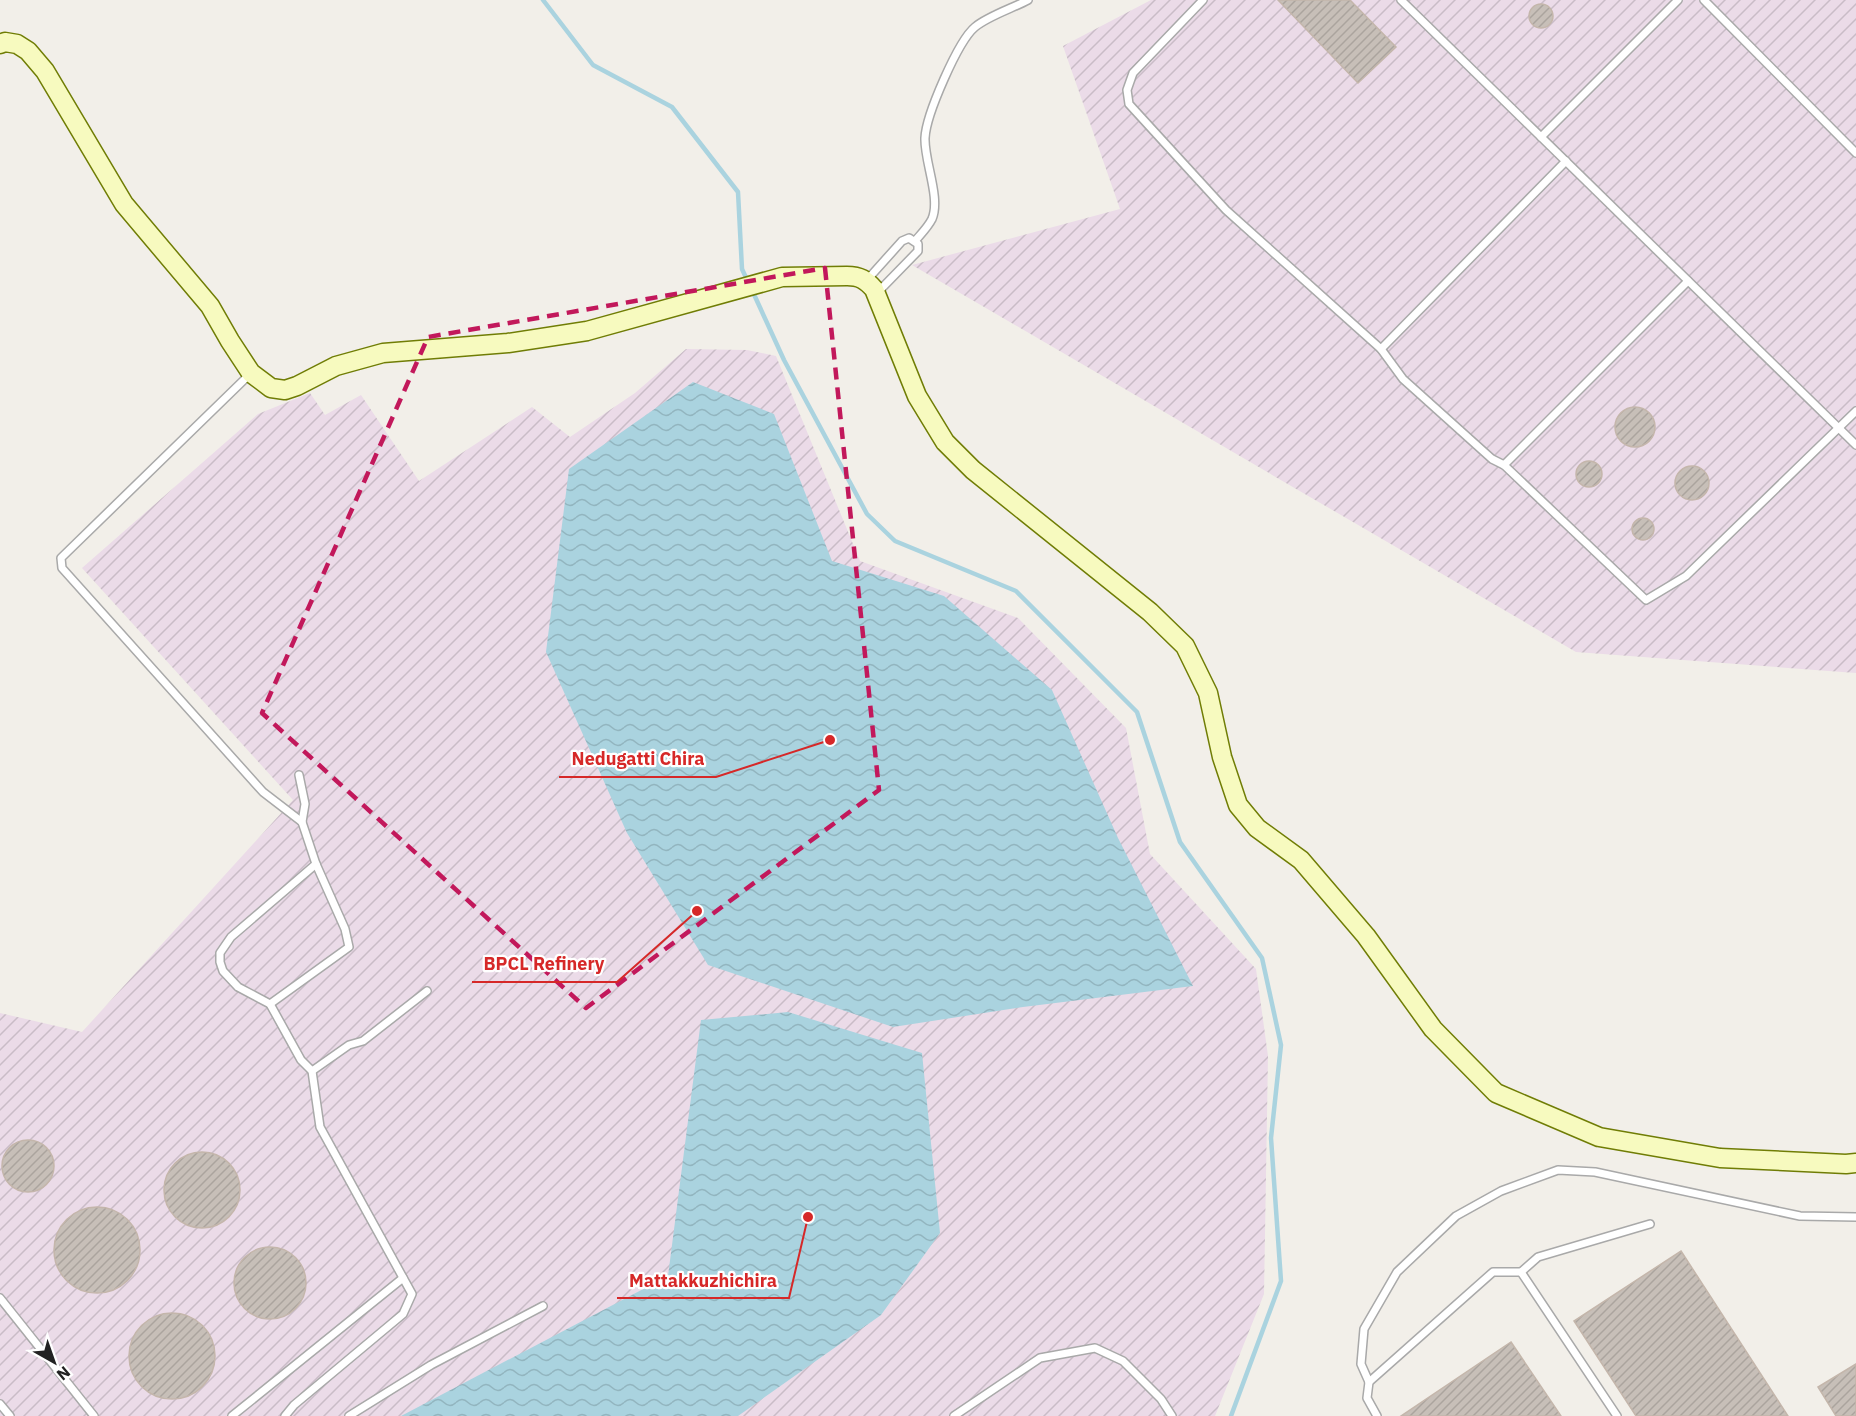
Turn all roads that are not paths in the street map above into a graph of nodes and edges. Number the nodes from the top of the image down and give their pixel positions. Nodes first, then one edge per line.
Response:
1 (1028, 0) edge
2 (1203, 0) edge
3 (1401, 0) edge
4 (1677, 0) edge
5 (1704, 0) edge
6 (0, 44) edge
7 (1541, 137) junction
8 (1856, 153) edge
9 (1566, 161) junction
10 (915, 241) junction
11 (1688, 281) junction
12 (871, 288) junction
13 (1381, 349) junction
14 (251, 373) junction
15 (1856, 411) edge
16 (1839, 429) junction
17 (1856, 445) edge
18 (1504, 465) junction
19 (299, 775) dead end
20 (302, 822) junction
21 (316, 864) junction
22 (427, 990) dead end
23 (270, 1004) junction
24 (312, 1071) junction
25 (1856, 1163) edge
26 (1856, 1217) edge
27 (1650, 1224) dead end
28 (1521, 1272) junction
29 (403, 1278) junction
30 (0, 1298) edge
31 (543, 1306) dead end
32 (1368, 1382) junction
33 (0, 1404) edge
34 (10, 1416) edge
35 (94, 1416) edge
36 (232, 1416) edge
37 (285, 1416) edge
38 (349, 1416) edge
39 (954, 1416) edge
40 (1172, 1416) edge
41 (1377, 1416) edge
42 (1617, 1416) edge

1 - 10 lane
2 - 13 lane
3 - 7 lane
4 - 7 lane
5 - 8 lane
6 - 14 main road
7 - 9 lane
9 - 11 lane
9 - 13 lane
10 - 12 lane
10 - 12 lane
11 - 16 lane
11 - 18 lane
12 - 14 main road
12 - 25 main road
13 - 18 lane
14 - 20 lane
15 - 16 lane
16 - 17 lane
16 - 18 lane
19 - 20 lane
20 - 21 lane
21 - 23 lane
21 - 23 lane
22 - 24 lane
23 - 24 lane
24 - 29 lane
26 - 32 lane
27 - 28 lane
28 - 32 lane
28 - 42 lane
29 - 36 lane
29 - 37 lane
30 - 35 lane
31 - 38 lane
32 - 41 lane
33 - 34 lane
39 - 40 lane

